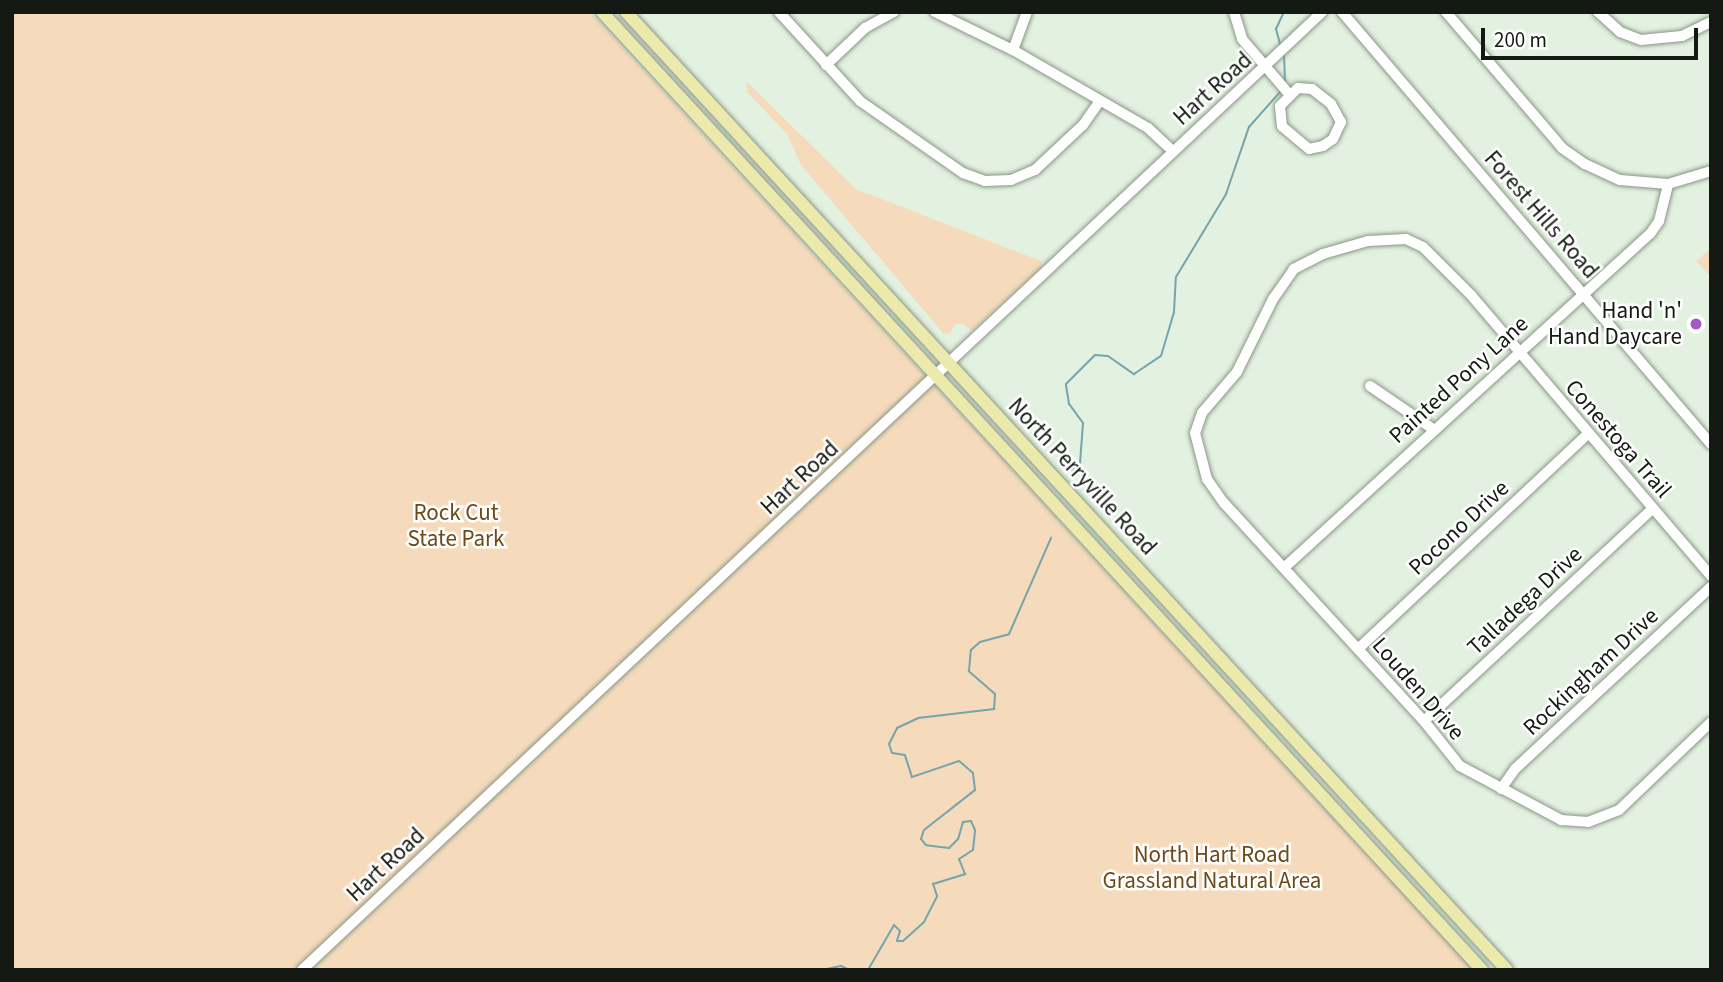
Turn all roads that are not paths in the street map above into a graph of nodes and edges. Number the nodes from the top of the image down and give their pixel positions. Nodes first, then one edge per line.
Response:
1 (602, 12) edge
2 (626, 12) edge
3 (779, 12) edge
4 (894, 12) edge
5 (935, 12) edge
6 (1027, 12) edge
7 (1234, 12) edge
8 (1322, 12) edge
9 (1342, 12) edge
10 (1446, 12) edge
11 (1598, 12) edge
12 (1711, 22) edge
13 (1013, 50) junction
14 (826, 65) junction
15 (1266, 68) junction
16 (1290, 95) junction
17 (1100, 101) junction
18 (1173, 151) junction
19 (1711, 171) edge
20 (1668, 184) junction
21 (1583, 294) junction
22 (1519, 351) junction
23 (949, 364) junction
24 (938, 375) junction
25 (1370, 386) dead end
26 (1433, 429) junction
27 (1587, 435) junction
28 (1711, 443) edge
29 (1652, 509) junction
30 (1251, 533) joint
31 (1285, 567) junction
32 (1711, 576) edge
33 (1711, 586) edge
34 (1358, 649) junction
35 (1424, 721) junction
36 (1711, 722) edge
37 (1501, 789) junction
38 (302, 970) edge
39 (1482, 970) edge
40 (1507, 970) edge

1 - 24 main road, North Perryville Road
2 - 23 main road, North Perryville Road
3 - 14 street
4 - 14 street
5 - 13 street
6 - 13 street
7 - 15 street
8 - 15 street, Hart Road
9 - 21 street, Forest Hills Road
10 - 20 street
11 - 12 street
13 - 17 street
14 - 17 street
15 - 16 street
15 - 18 street, Hart Road
16 - 16 street
17 - 18 street
18 - 23 street, Hart Road
19 - 20 street
20 - 21 street, Painted Pony Lane
21 - 22 street, Painted Pony Lane
21 - 28 street, Forest Hills Road
22 - 26 street, Painted Pony Lane
22 - 27 street, Conestoga Trail
22 - 30 street, Conestoga Trail
23 - 24 street, Hart Road
23 - 40 main road, North Perryville Road
24 - 38 street, Hart Road
24 - 39 main road, North Perryville Road
25 - 26 street
26 - 31 street, Painted Pony Lane
27 - 29 street, Conestoga Trail
27 - 34 street, Pocono Drive
29 - 32 street, Conestoga Trail
29 - 35 street, Talladega Drive
30 - 31 street, Louden Drive
31 - 34 street, Louden Drive
33 - 37 street, Rockingham Drive
34 - 35 street, Louden Drive
35 - 37 street, Louden Drive
36 - 37 street, Louden Drive

